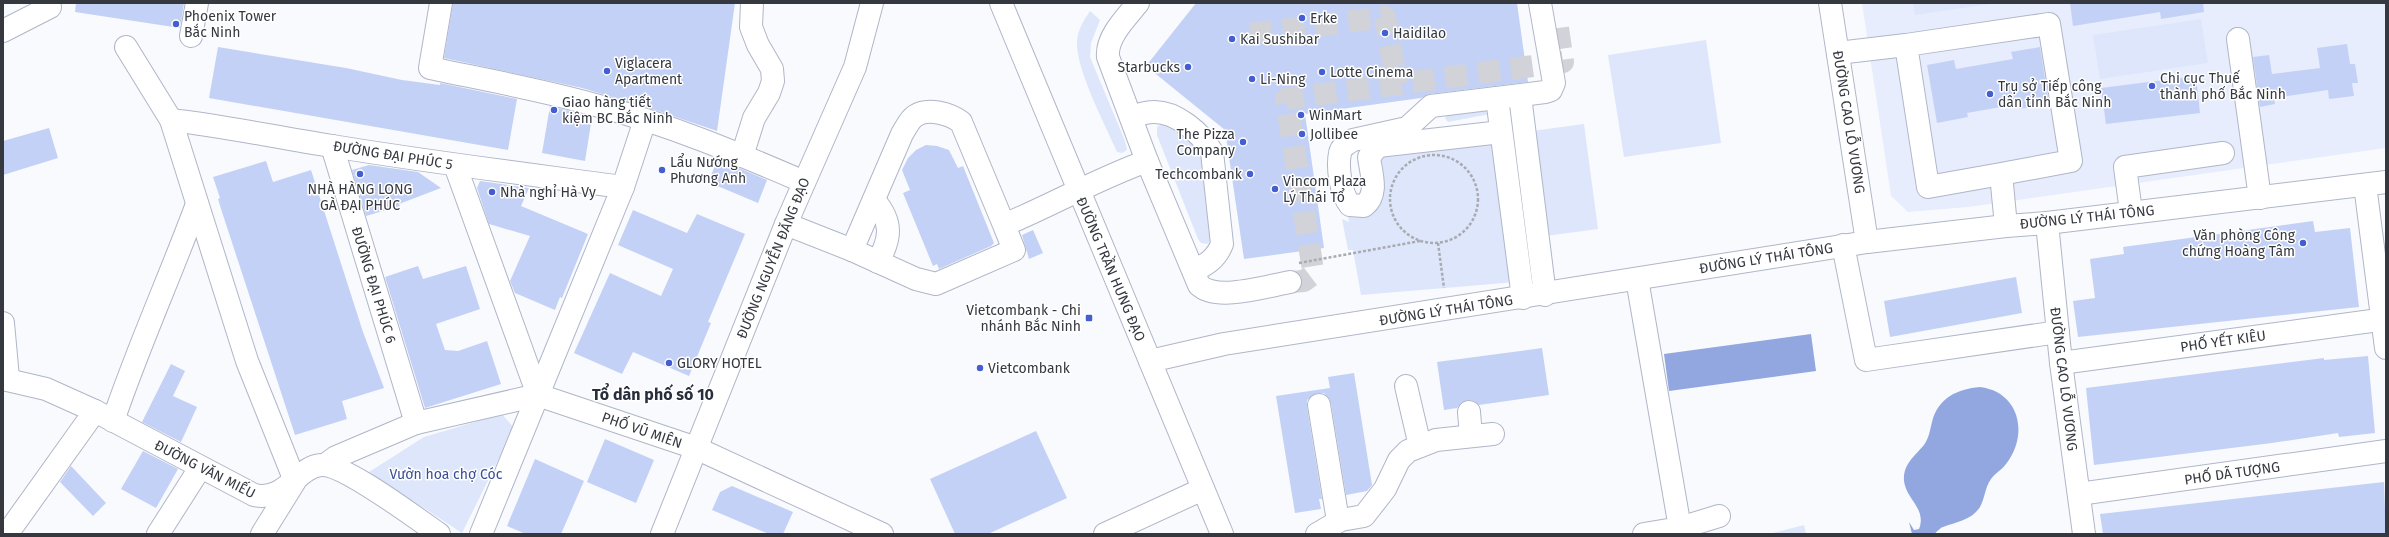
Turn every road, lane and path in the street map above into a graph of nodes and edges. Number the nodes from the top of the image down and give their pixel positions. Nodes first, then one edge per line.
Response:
1 (197, 3) edge
2 (441, 3) edge
3 (752, 3) edge
4 (872, 3) edge
5 (1001, 3) edge
6 (1138, 3) edge
7 (1540, 3) edge
8 (1554, 3) edge
9 (1830, 3) edge
10 (50, 7) dead end
11 (1558, 28) tunnel mouth
12 (3, 31) edge
13 (191, 36) dead end
14 (2238, 39) dead end
15 (1906, 45) junction
16 (126, 47) dead end
17 (1838, 53) junction
18 (1520, 96) junction
19 (1497, 98) junction
20 (1431, 106) junction
21 (1131, 117) junction
22 (171, 120) junction
23 (645, 120) junction
24 (1501, 132) junction
25 (1435, 138) junction
26 (332, 146) junction
27 (2223, 153) dead end
28 (742, 156) junction
29 (1147, 161) junction
30 (455, 165) junction
31 (2001, 174) junction
32 (804, 182) junction
33 (2386, 182) edge
34 (2365, 184) junction
35 (623, 187) junction
36 (1078, 190) junction
37 (2260, 198) junction
38 (874, 200) junction
39 (197, 204) junction
40 (2131, 212) junction
41 (786, 224) junction
42 (1004, 224) junction
43 (2047, 224) junction
44 (2006, 226) junction
45 (1421, 241) junction
46 (1867, 242) junction
47 (1438, 243) junction
48 (1843, 245) junction
49 (852, 250) junction
50 (878, 262) junction
51 (1194, 271) junction
52 (1293, 273) joint
53 (1637, 279) junction
54 (1445, 289) dead end
55 (1545, 294) junction
56 (1523, 298) junction
57 (2384, 320) edge
58 (3, 323) edge
59 (2058, 332) junction
60 (2386, 348) edge
61 (1150, 361) junction
62 (2061, 363) junction
63 (6, 378) edge
64 (1406, 386) dead end
65 (538, 395) junction
66 (1319, 405) dead end
67 (1469, 412) dead end
68 (104, 416) junction
69 (416, 423) junction
70 (1493, 434) dead end
71 (1471, 436) junction
72 (1420, 446) junction
73 (696, 448) junction
74 (2386, 452) edge
75 (325, 465) junction
76 (200, 468) junction
77 (295, 481) junction
78 (1203, 489) junction
79 (2079, 494) junction
80 (1719, 516) dead end
81 (1338, 521) junction
82 (873, 532) edge
83 (1662, 532) edge
84 (7, 534) edge
85 (158, 534) edge
86 (262, 534) edge
87 (439, 534) edge
88 (481, 534) edge
89 (662, 534) edge
90 (1105, 534) edge
91 (1222, 534) edge
92 (1317, 534) edge
93 (2084, 534) edge

1 - 13 street
2 - 23 street
3 - 28 street
4 - 32 street, ĐƯỜNG NGUYỄN ĐĂNG ĐẠO
5 - 36 street, ĐƯỜNG TRẦN HƯNG ĐẠO
6 - 21 street
7 - 18 street
8 - 11 street
9 - 17 street, ĐƯỜNG CAO LỖ VƯƠNG
10 - 12 street
14 - 37 street
15 - 17 street
15 - 31 street
15 - 31 street
16 - 22 street
17 - 46 street, ĐƯỜNG CAO LỖ VƯƠNG
18 - 19 street
18 - 55 street
19 - 20 street
19 - 24 street
20 - 25 street
20 - 25 street
21 - 29 street
21 - 51 street
22 - 26 street, ĐƯỜNG ĐẠI PHÚC 5
22 - 39 street
23 - 28 street
23 - 35 street
24 - 25 street
24 - 56 street
26 - 30 street, ĐƯỜNG ĐẠI PHÚC 5
26 - 69 street, ĐƯỜNG ĐẠI PHÚC 6
27 - 40 street
28 - 32 street
29 - 36 street
29 - 51 street
30 - 35 street, ĐƯỜNG ĐẠI PHÚC 5
30 - 65 street
31 - 44 street
32 - 41 street, ĐƯỜNG NGUYỄN ĐĂNG ĐẠO
33 - 34 street, ĐƯỜNG LÝ THÁI TÔNG
34 - 37 street, ĐƯỜNG LÝ THÁI TÔNG
34 - 57 street
35 - 65 street
36 - 42 street
36 - 61 street, ĐƯỜNG TRẦN HƯNG ĐẠO
37 - 40 street, ĐƯỜNG LÝ THÁI TÔNG
38 - 42 street
38 - 49 street
38 - 50 street
39 - 68 street
39 - 77 street
40 - 43 street, ĐƯỜNG LÝ THÁI TÔNG
41 - 49 street
41 - 73 street, ĐƯỜNG NGUYỄN ĐĂNG ĐẠO
42 - 50 street
43 - 44 street, ĐƯỜNG LÝ THÁI TÔNG
43 - 59 street, ĐƯỜNG CAO LỖ VƯƠNG
44 - 46 street, ĐƯỜNG LÝ THÁI TÔNG
45 - 47 path
45 - 47 path
45 - 52 path
46 - 48 street, ĐƯỜNG LÝ THÁI TÔNG
47 - 54 path
48 - 53 street, ĐƯỜNG LÝ THÁI TÔNG
48 - 59 street
49 - 50 street
51 - 52 street
53 - 55 street, ĐƯỜNG LÝ THÁI TÔNG
53 - 83 street
55 - 56 street, ĐƯỜNG LÝ THÁI TÔNG
56 - 61 street, ĐƯỜNG LÝ THÁI TÔNG
57 - 60 street
57 - 62 street, PHỐ YẾT KIÊU
58 - 63 street
59 - 62 street, ĐƯỜNG CAO LỖ VƯƠNG
61 - 78 street, ĐƯỜNG TRẦN HƯNG ĐẠO
62 - 79 street, ĐƯỜNG CAO LỖ VƯƠNG
63 - 68 street, ĐƯỜNG VĂN MIẾU
64 - 72 street
65 - 69 street
65 - 73 street, PHỐ VŨ MIÊN
65 - 88 street
66 - 81 street
67 - 71 street
68 - 76 street, ĐƯỜNG VĂN MIẾU
68 - 84 street
69 - 75 street
70 - 71 street
71 - 72 street
72 - 81 street
73 - 82 street, PHỐ VŨ MIÊN
73 - 89 street, ĐƯỜNG NGUYỄN ĐĂNG ĐẠO
74 - 79 street, PHỐ DÃ TƯỢNG
75 - 77 street, ĐƯỜNG VĂN MIẾU
75 - 87 street
76 - 77 street, ĐƯỜNG VĂN MIẾU
76 - 85 street
77 - 86 street
78 - 90 street
78 - 91 street, ĐƯỜNG TRẦN HƯNG ĐẠO
79 - 93 street, ĐƯỜNG CAO LỖ VƯƠNG
80 - 83 street
81 - 92 street

